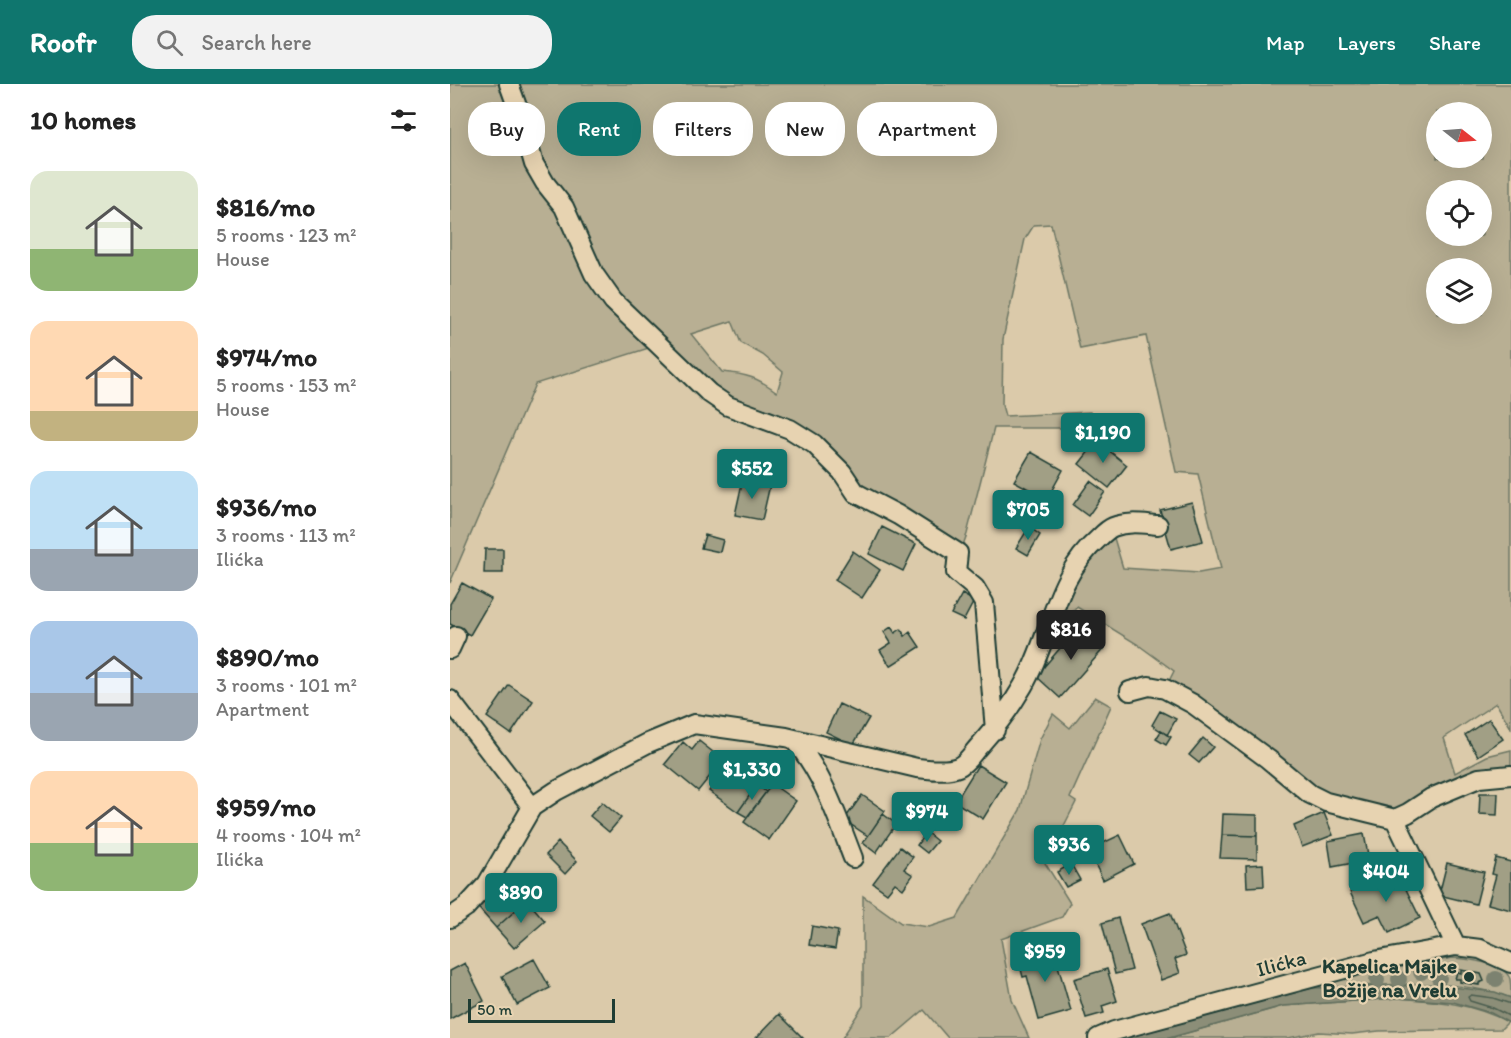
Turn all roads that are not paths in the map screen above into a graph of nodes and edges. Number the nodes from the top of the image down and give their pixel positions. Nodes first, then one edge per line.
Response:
1 (509, 84) edge
2 (1158, 525) dead end
3 (1130, 691) dead end
4 (450, 700) edge
5 (994, 730) junction
6 (795, 740) junction
7 (1511, 776) edge
8 (532, 807) junction
9 (1395, 819) junction
10 (853, 858) dead end
11 (450, 918) edge
12 (1456, 946) junction
13 (1511, 963) edge
14 (1098, 1038) edge

1 - 5 street
2 - 5 street
3 - 9 street
4 - 8 street
5 - 6 street
6 - 8 street
6 - 10 street
7 - 9 street
8 - 11 street
9 - 12 street
12 - 13 street, Ilićka
12 - 14 street, Ilićka

